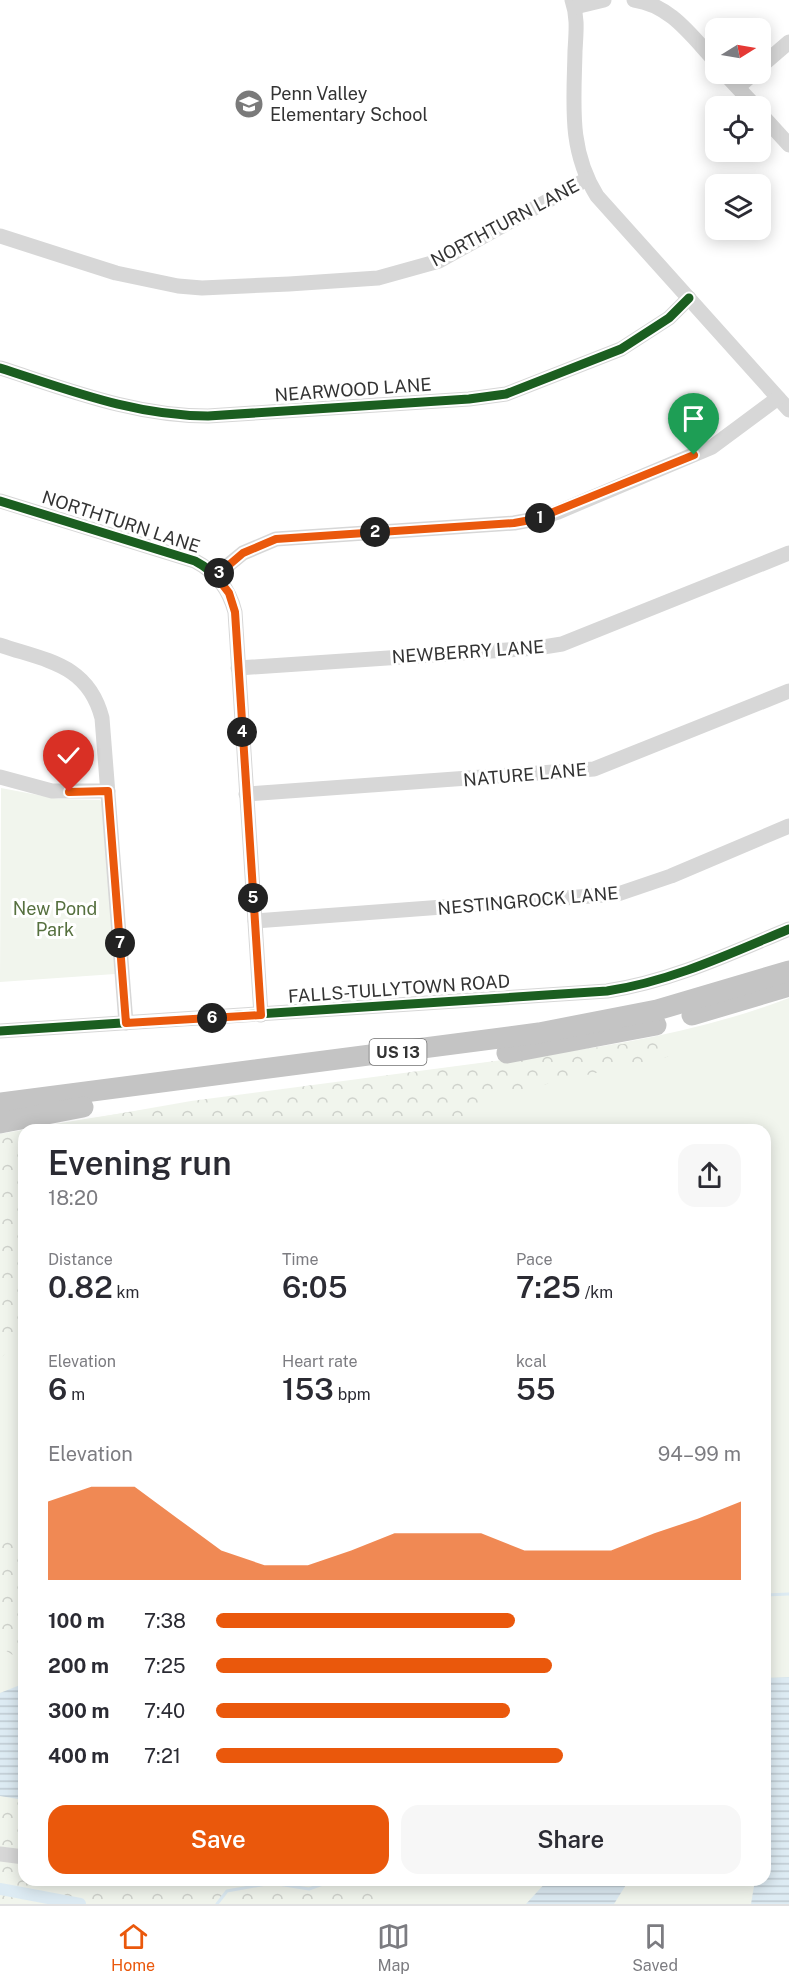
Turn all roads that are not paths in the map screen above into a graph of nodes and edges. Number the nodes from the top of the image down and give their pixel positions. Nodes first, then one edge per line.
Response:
1 (604, 0) edge
2 (634, 0) edge
3 (573, 4) edge
4 (789, 42) edge
5 (705, 50) edge
6 (771, 58) edge
7 (735, 84) edge
8 (741, 84) edge
9 (738, 87) junction
10 (746, 96) edge
11 (771, 125) edge
12 (789, 145) edge
13 (587, 179) junction
14 (0, 236) edge
15 (689, 298) junction
16 (0, 368) edge
17 (778, 398) junction
18 (789, 410) edge
19 (0, 501) edge
20 (789, 553) edge
21 (216, 576) junction
22 (0, 645) edge
23 (238, 668) junction
24 (789, 691) edge
25 (0, 777) edge
26 (108, 791) junction
27 (246, 795) junction
28 (789, 826) edge
29 (255, 921) junction
30 (789, 929) edge
31 (789, 971) edge
32 (789, 986) edge
33 (261, 1015) junction
34 (126, 1023) junction
35 (0, 1031) edge
36 (0, 1103) edge
37 (83, 1107) junction
38 (0, 1118) edge
39 (0, 1124) edge
40 (0, 1854) edge
41 (18, 1856) edge

1 - 3 street
2 - 5 street
3 - 13 street
4 - 6 street
7 - 9 street
8 - 9 street
9 - 10 street
11 - 12 street
13 - 14 street, NORTHTURN LANE
13 - 15 street
15 - 16 street, NEARWOOD LANE
15 - 17 street
17 - 18 street
17 - 21 street
19 - 21 street, NORTHTURN LANE
20 - 23 street, NEWBERRY LANE
21 - 23 street, NORTHTURN LANE
22 - 26 street
23 - 27 street, NORTHTURN LANE
24 - 27 street, NATURE LANE
25 - 26 street
26 - 34 street
27 - 29 street, NORTHTURN LANE
28 - 29 street, NESTINGROCK LANE
29 - 33 street, NORTHTURN LANE
30 - 33 street, FALLS-TULLYTOWN ROAD
31 - 36 highway, US 13
32 - 37 highway, US 13
33 - 34 street, FALLS-TULLYTOWN ROAD
34 - 35 street, FALLS-TULLYTOWN ROAD
37 - 38 highway, US 13
37 - 39 highway
40 - 41 street

